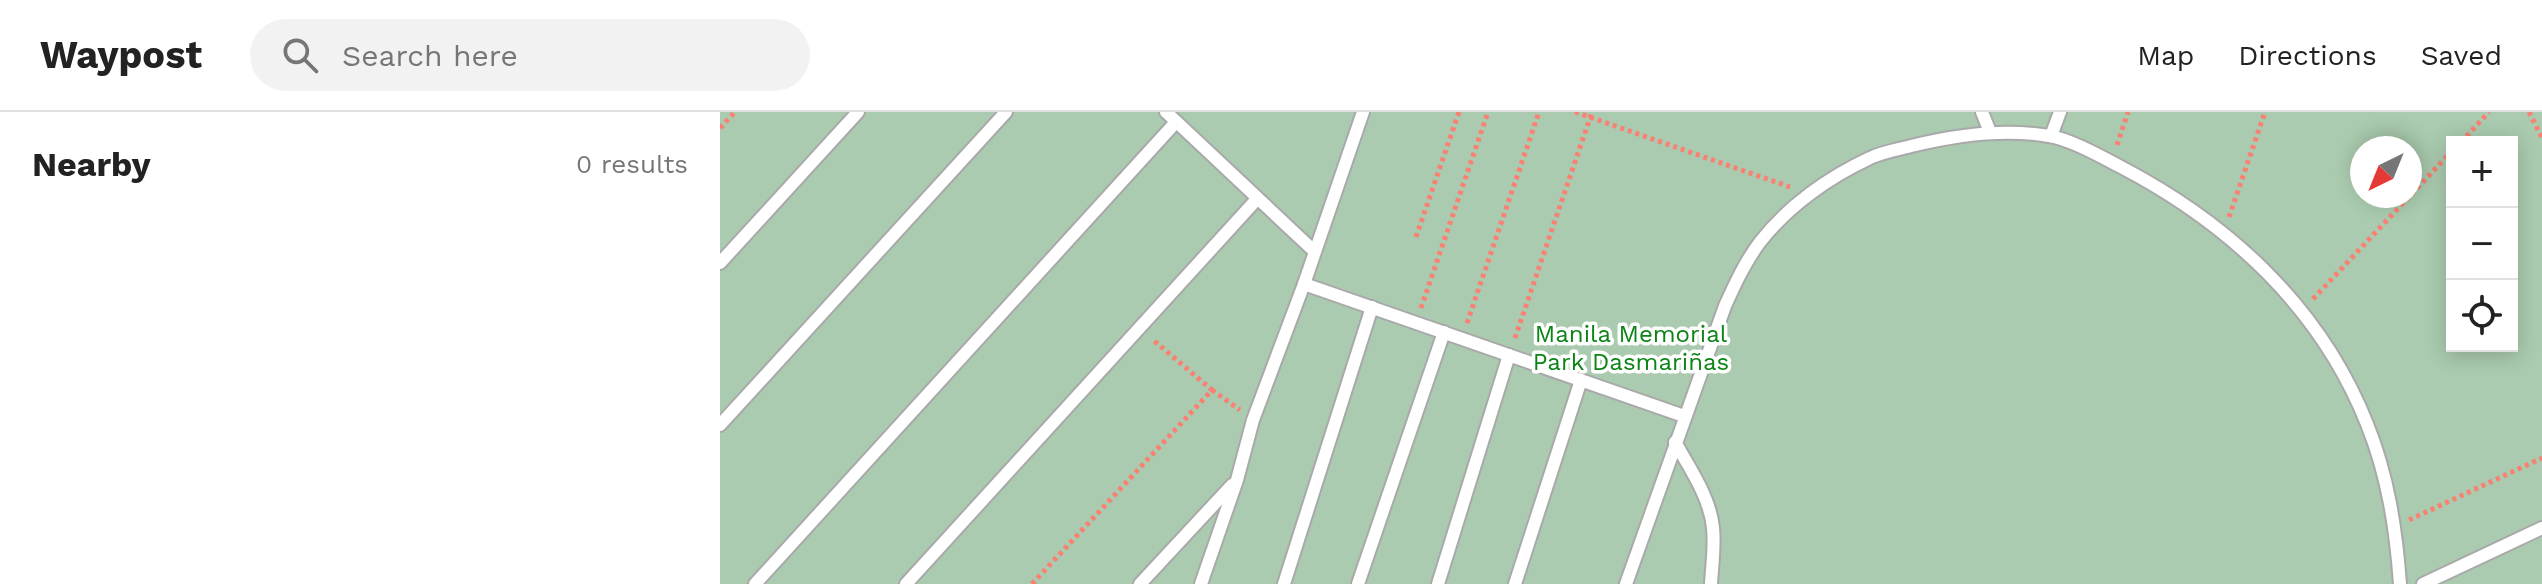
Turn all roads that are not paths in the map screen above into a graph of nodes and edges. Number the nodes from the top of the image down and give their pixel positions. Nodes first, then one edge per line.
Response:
1 (858, 112) edge
2 (1006, 112) edge
3 (1166, 112) edge
4 (1363, 112) edge
5 (1982, 112) edge
6 (2060, 112) edge
7 (1176, 122) junction
8 (1990, 132) junction
9 (2051, 136) junction
10 (1257, 199) junction
11 (1314, 251) junction
12 (720, 263) edge
13 (1304, 284) junction
14 (1372, 307) junction
15 (1444, 332) junction
16 (1509, 355) junction
17 (1581, 380) junction
18 (1684, 416) junction
19 (720, 425) edge
20 (1675, 442) junction
21 (1237, 480) junction
22 (2542, 528) edge
23 (755, 584) edge
24 (906, 584) edge
25 (1140, 584) edge
26 (1201, 584) edge
27 (1284, 584) edge
28 (1358, 584) edge
29 (1438, 584) edge
30 (1515, 584) edge
31 (1626, 584) edge
32 (1711, 584) edge
33 (2400, 584) edge
34 (2423, 584) edge

1 - 12 lane
2 - 19 lane
3 - 7 lane
4 - 11 lane
5 - 8 lane
6 - 9 lane
7 - 10 lane
7 - 23 lane
8 - 9 lane
8 - 18 lane
9 - 33 lane
10 - 11 lane
10 - 24 lane
11 - 13 lane
13 - 14 lane
13 - 21 lane
14 - 15 lane
14 - 27 lane
15 - 16 lane
15 - 28 lane
16 - 17 lane
16 - 29 lane
17 - 18 lane
17 - 30 lane
18 - 20 lane
20 - 31 lane
20 - 32 lane
21 - 25 lane
21 - 26 lane
22 - 34 lane

